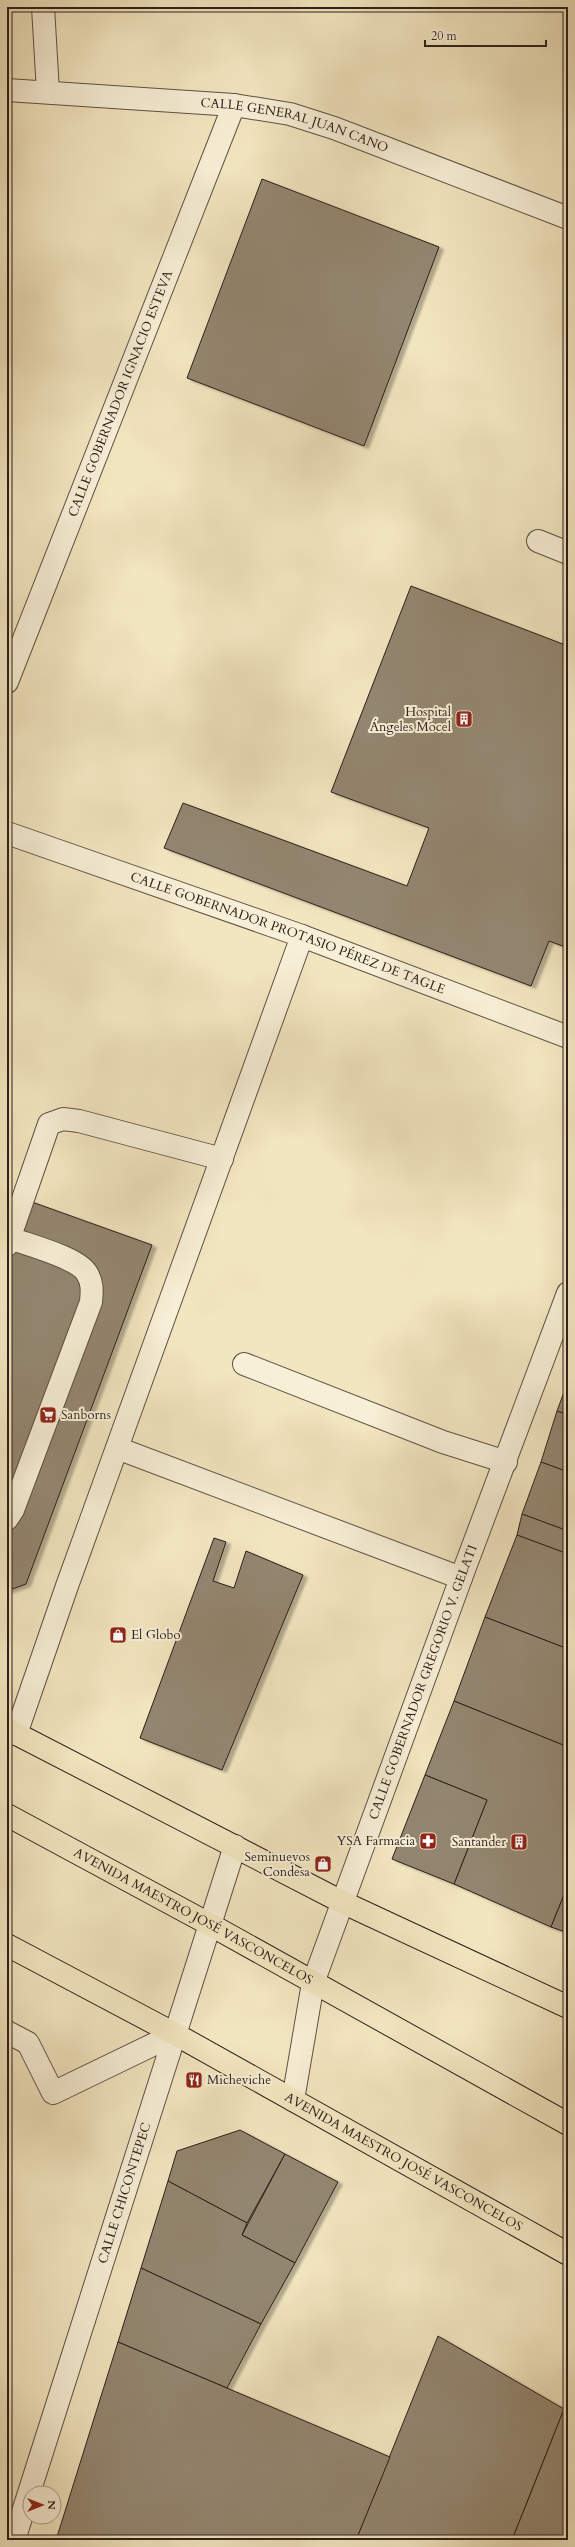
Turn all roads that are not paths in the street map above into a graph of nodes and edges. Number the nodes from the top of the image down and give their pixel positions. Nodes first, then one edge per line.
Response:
1 (44, 7) edge
2 (7, 90) edge
3 (48, 92) junction
4 (234, 105) junction
5 (568, 218) edge
6 (538, 541) dead end
7 (568, 553) edge
8 (7, 682) edge
9 (7, 833) edge
10 (302, 936) junction
11 (568, 1037) edge
12 (222, 1159) junction
13 (8, 1242) edge
14 (568, 1293) edge
15 (244, 1364) dead end
16 (117, 1448) junction
17 (506, 1462) junction
18 (7, 1519) edge
19 (461, 1578) junction
20 (11, 1732) edge
21 (7, 1815) edge
22 (235, 1846) junction
23 (342, 1902) junction
24 (209, 1924) junction
25 (7, 1945) edge
26 (313, 1983) junction
27 (568, 2007) edge
28 (7, 2032) edge
29 (175, 2034) junction
30 (293, 2100) junction
31 (568, 2124) edge
32 (568, 2254) edge
33 (14, 2540) edge

1 - 3 street
2 - 3 street, CALLE GENERAL JUAN CANO
3 - 4 street, CALLE GENERAL JUAN CANO
4 - 5 street, CALLE GENERAL JUAN CANO
4 - 8 street, CALLE GOBERNADOR IGNACIO ESTEVA
6 - 7 street
9 - 10 street, CALLE GOBERNADOR PROTASIO PÉREZ DE TAGLE
10 - 11 street, CALLE GOBERNADOR PROTASIO PÉREZ DE TAGLE
10 - 12 street
12 - 13 street
12 - 16 street
13 - 18 street
14 - 17 street, CALLE GOBERNADOR GREGORIO V. GELATI
15 - 17 street
16 - 19 street
16 - 20 street
17 - 19 street, CALLE GOBERNADOR GREGORIO V. GELATI
19 - 23 street, CALLE GOBERNADOR GREGORIO V. GELATI
20 - 22 main road
21 - 24 main road, AVENIDA MAESTRO JOSÉ VASCONCELOS
22 - 23 main road
22 - 24 street, CALLE CHICONTEPEC
23 - 26 street, CALLE GOBERNADOR GREGORIO V. GELATI
23 - 27 main road
24 - 26 main road, AVENIDA MAESTRO JOSÉ VASCONCELOS
24 - 29 street, CALLE CHICONTEPEC
25 - 29 main road, AVENIDA MAESTRO JOSÉ VASCONCELOS
26 - 30 street, CALLE GOBERNADOR GREGORIO V. GELATI
26 - 31 main road, AVENIDA MAESTRO JOSÉ VASCONCELOS
28 - 29 street
29 - 30 main road, AVENIDA MAESTRO JOSÉ VASCONCELOS
29 - 33 street, CALLE CHICONTEPEC
30 - 32 main road, AVENIDA MAESTRO JOSÉ VASCONCELOS

